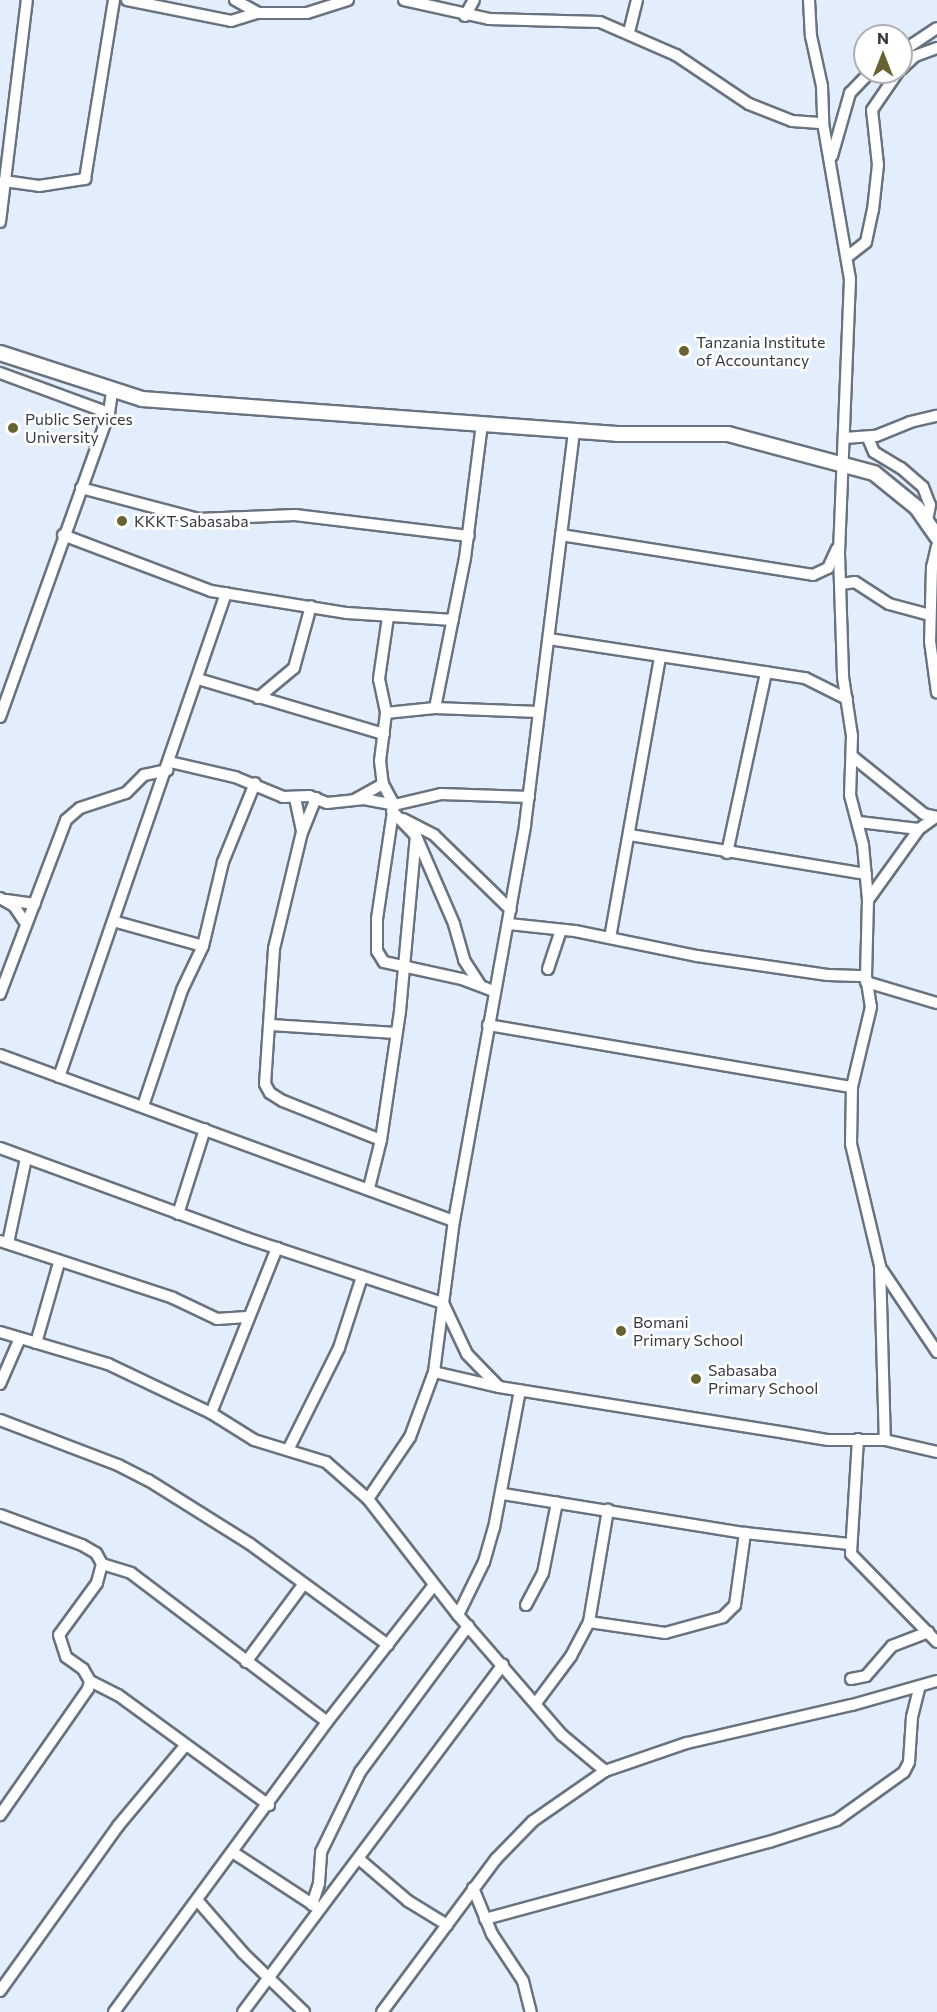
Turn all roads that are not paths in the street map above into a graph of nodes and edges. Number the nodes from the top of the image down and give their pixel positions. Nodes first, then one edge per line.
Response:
1 (27, 0) edge
2 (114, 0) edge
3 (127, 0) edge
4 (235, 0) edge
5 (348, 0) edge
6 (404, 0) edge
7 (474, 0) edge
8 (637, 0) edge
9 (808, 0) edge
10 (258, 13) junction
11 (465, 16) junction
12 (937, 28) edge
13 (629, 32) junction
14 (913, 44) edge
15 (937, 48) edge
16 (913, 58) edge
17 (859, 84) edge
18 (890, 84) edge
19 (823, 123) junction
20 (5, 141) edge
21 (831, 159) junction
22 (4, 181) junction
23 (0, 222) edge
24 (847, 257) junction
25 (0, 353) edge
26 (0, 373) edge
27 (112, 392) junction
28 (109, 413) junction
29 (937, 416) edge
30 (482, 424) junction
31 (574, 430) junction
32 (844, 438) junction
33 (868, 438) junction
34 (845, 462) junction
35 (81, 488) junction
36 (932, 492) edge
37 (927, 521) junction
38 (63, 535) junction
39 (561, 535) junction
40 (842, 535) junction
41 (469, 536) junction
42 (937, 537) edge
43 (937, 546) edge
44 (842, 584) junction
45 (226, 593) junction
46 (310, 606) junction
47 (930, 615) junction
48 (388, 617) junction
49 (453, 620) junction
50 (549, 639) junction
51 (660, 656) junction
52 (766, 672) junction
53 (198, 679) junction
54 (937, 693) edge
55 (258, 698) junction
56 (847, 699) junction
57 (435, 708) junction
58 (538, 712) junction
59 (386, 713) junction
60 (0, 717) edge
61 (384, 734) junction
62 (853, 757) junction
63 (168, 766) junction
64 (255, 783) junction
65 (383, 784) junction
66 (529, 797) junction
67 (295, 798) junction
68 (316, 798) junction
69 (354, 800) junction
70 (394, 811) junction
71 (936, 817) edge
72 (859, 822) junction
73 (919, 829) junction
74 (302, 832) junction
75 (630, 835) junction
76 (416, 836) junction
77 (727, 853) junction
78 (866, 874) junction
79 (3, 899) edge
80 (868, 900) junction
81 (34, 904) junction
82 (511, 910) junction
83 (113, 921) junction
84 (26, 924) junction
85 (509, 924) junction
86 (561, 930) junction
87 (610, 938) junction
88 (203, 946) junction
89 (404, 967) junction
90 (548, 969) dead end
91 (866, 979) junction
92 (480, 985) junction
93 (494, 991) junction
94 (0, 993) edge
95 (937, 1003) edge
96 (271, 1025) junction
97 (489, 1025) junction
98 (396, 1033) junction
99 (0, 1055) edge
100 (58, 1077) junction
101 (852, 1087) junction
102 (143, 1106) junction
103 (205, 1129) junction
104 (381, 1140) junction
105 (0, 1148) edge
106 (26, 1158) junction
107 (369, 1188) junction
108 (178, 1214) junction
109 (454, 1221) junction
110 (4, 1242) edge
111 (277, 1248) junction
112 (59, 1263) junction
113 (880, 1266) junction
114 (362, 1277) junction
115 (443, 1303) junction
116 (247, 1317) junction
117 (0, 1332) edge
118 (20, 1338) junction
119 (36, 1343) junction
120 (937, 1352) edge
121 (434, 1372) junction
122 (0, 1384) edge
123 (499, 1387) junction
124 (520, 1390) junction
125 (211, 1413) junction
126 (0, 1420) edge
127 (858, 1439) junction
128 (885, 1440) junction
129 (288, 1450) junction
130 (937, 1452) edge
131 (503, 1494) junction
132 (368, 1499) junction
133 (557, 1502) junction
134 (608, 1510) junction
135 (0, 1515) edge
136 (745, 1533) junction
137 (849, 1544) junction
138 (102, 1564) junction
139 (303, 1585) junction
140 (434, 1585) junction
141 (526, 1605) dead end
142 (458, 1615) junction
143 (589, 1622) junction
144 (468, 1626) junction
145 (928, 1632) junction
146 (937, 1642) edge
147 (388, 1645) junction
148 (246, 1662) junction
149 (503, 1665) junction
150 (851, 1679) dead end
151 (90, 1680) junction
152 (937, 1680) edge
153 (920, 1686) junction
154 (536, 1703) junction
155 (327, 1722) junction
156 (184, 1747) junction
157 (605, 1771) junction
158 (268, 1805) junction
159 (0, 1815) edge
160 (234, 1853) junction
161 (359, 1859) junction
162 (473, 1888) junction
163 (197, 1900) junction
164 (315, 1906) junction
165 (485, 1919) junction
166 (447, 1925) junction
167 (267, 1978) junction
168 (0, 1990) edge
169 (114, 2012) edge
170 (243, 2012) edge
171 (304, 2012) edge
172 (382, 2012) edge
173 (531, 2012) edge

1 - 20 street
2 - 22 street
3 - 10 street
4 - 10 street
5 - 10 street
6 - 11 street
7 - 11 street
8 - 13 street
9 - 19 street
11 - 13 street
12 - 14 street
13 - 19 street
15 - 16 street
17 - 21 street
18 - 24 street
19 - 21 street
20 - 22 street
21 - 24 street
22 - 23 street
24 - 32 street
25 - 27 main road
26 - 28 street
27 - 28 street
27 - 30 main road
28 - 35 street
29 - 33 street
30 - 31 main road
30 - 41 street
31 - 34 main road
31 - 39 street
32 - 33 street
32 - 34 street
33 - 36 street
34 - 37 main road
34 - 40 street
35 - 38 street
35 - 41 street
36 - 37 street
37 - 42 main road
38 - 45 street
38 - 60 street
39 - 40 street
39 - 50 street
40 - 44 street
41 - 49 street
43 - 47 street
44 - 47 street
44 - 56 street
45 - 46 street
45 - 53 street
46 - 48 street
46 - 55 street
47 - 54 street
48 - 49 street
48 - 59 street
49 - 57 street
50 - 51 street
50 - 58 street
51 - 52 street
51 - 75 street
52 - 56 street
52 - 77 street
53 - 55 street
53 - 63 street
55 - 61 street
56 - 62 street
57 - 58 street
57 - 59 street
58 - 66 street
59 - 61 street
61 - 65 street
62 - 71 street
62 - 72 street
63 - 64 street
63 - 81 street
63 - 83 street
64 - 67 street
64 - 88 street
65 - 69 street
65 - 70 street
66 - 70 street
66 - 82 street
67 - 68 street
67 - 74 street
68 - 69 street
68 - 74 street
69 - 70 street
70 - 76 street
70 - 82 street
70 - 89 street
71 - 73 street
72 - 73 street
72 - 78 street
73 - 80 street
74 - 96 street
75 - 77 street
75 - 87 street
76 - 89 street
76 - 92 street
77 - 78 street
78 - 80 street
79 - 81 street
79 - 84 street
80 - 91 street
81 - 84 street
82 - 85 street
83 - 88 street
83 - 100 street
84 - 94 street
85 - 86 street
85 - 93 street
86 - 87 street
86 - 90 street
87 - 91 street
88 - 102 street
89 - 92 street
89 - 98 street
91 - 95 street
91 - 101 street
92 - 93 street
93 - 97 street
96 - 98 street
96 - 104 street
97 - 101 street
97 - 109 street
98 - 104 street
99 - 100 street
100 - 102 street
101 - 113 street
102 - 103 street
103 - 107 street
103 - 108 street
104 - 107 street
105 - 106 street
106 - 108 street
106 - 110 street
107 - 109 street
108 - 111 street
109 - 115 street
110 - 112 street
111 - 114 street
111 - 116 street
112 - 116 street
112 - 119 street
113 - 120 street
113 - 128 street
114 - 115 street
114 - 129 street
115 - 121 street
115 - 123 street
116 - 125 street
117 - 118 street
118 - 119 street
118 - 122 street
119 - 125 street
121 - 123 street
121 - 132 street
123 - 124 street
124 - 127 street
124 - 131 street
125 - 129 street
126 - 139 street
127 - 128 street
127 - 137 street
128 - 130 street
129 - 132 street
131 - 133 street
131 - 142 street
132 - 140 street
133 - 134 street
133 - 141 street
134 - 136 street
134 - 143 street
135 - 138 street
136 - 137 street
136 - 143 street
137 - 145 street
138 - 148 street
138 - 151 street
139 - 147 street
139 - 148 street
140 - 142 street
140 - 147 street
142 - 144 street
143 - 154 street
144 - 149 street
144 - 164 street
145 - 146 street
145 - 150 street
147 - 155 street
148 - 155 street
149 - 154 street
149 - 161 street
151 - 156 street
151 - 159 street
152 - 153 street
153 - 157 street
153 - 165 street
154 - 157 street
155 - 158 street
156 - 158 street
156 - 168 street
157 - 162 street
158 - 160 street
160 - 163 street
160 - 164 street
161 - 164 street
161 - 166 street
162 - 165 street
162 - 166 street
163 - 167 street
163 - 169 street
164 - 167 street
165 - 173 street
166 - 172 street
167 - 170 street
167 - 171 street

